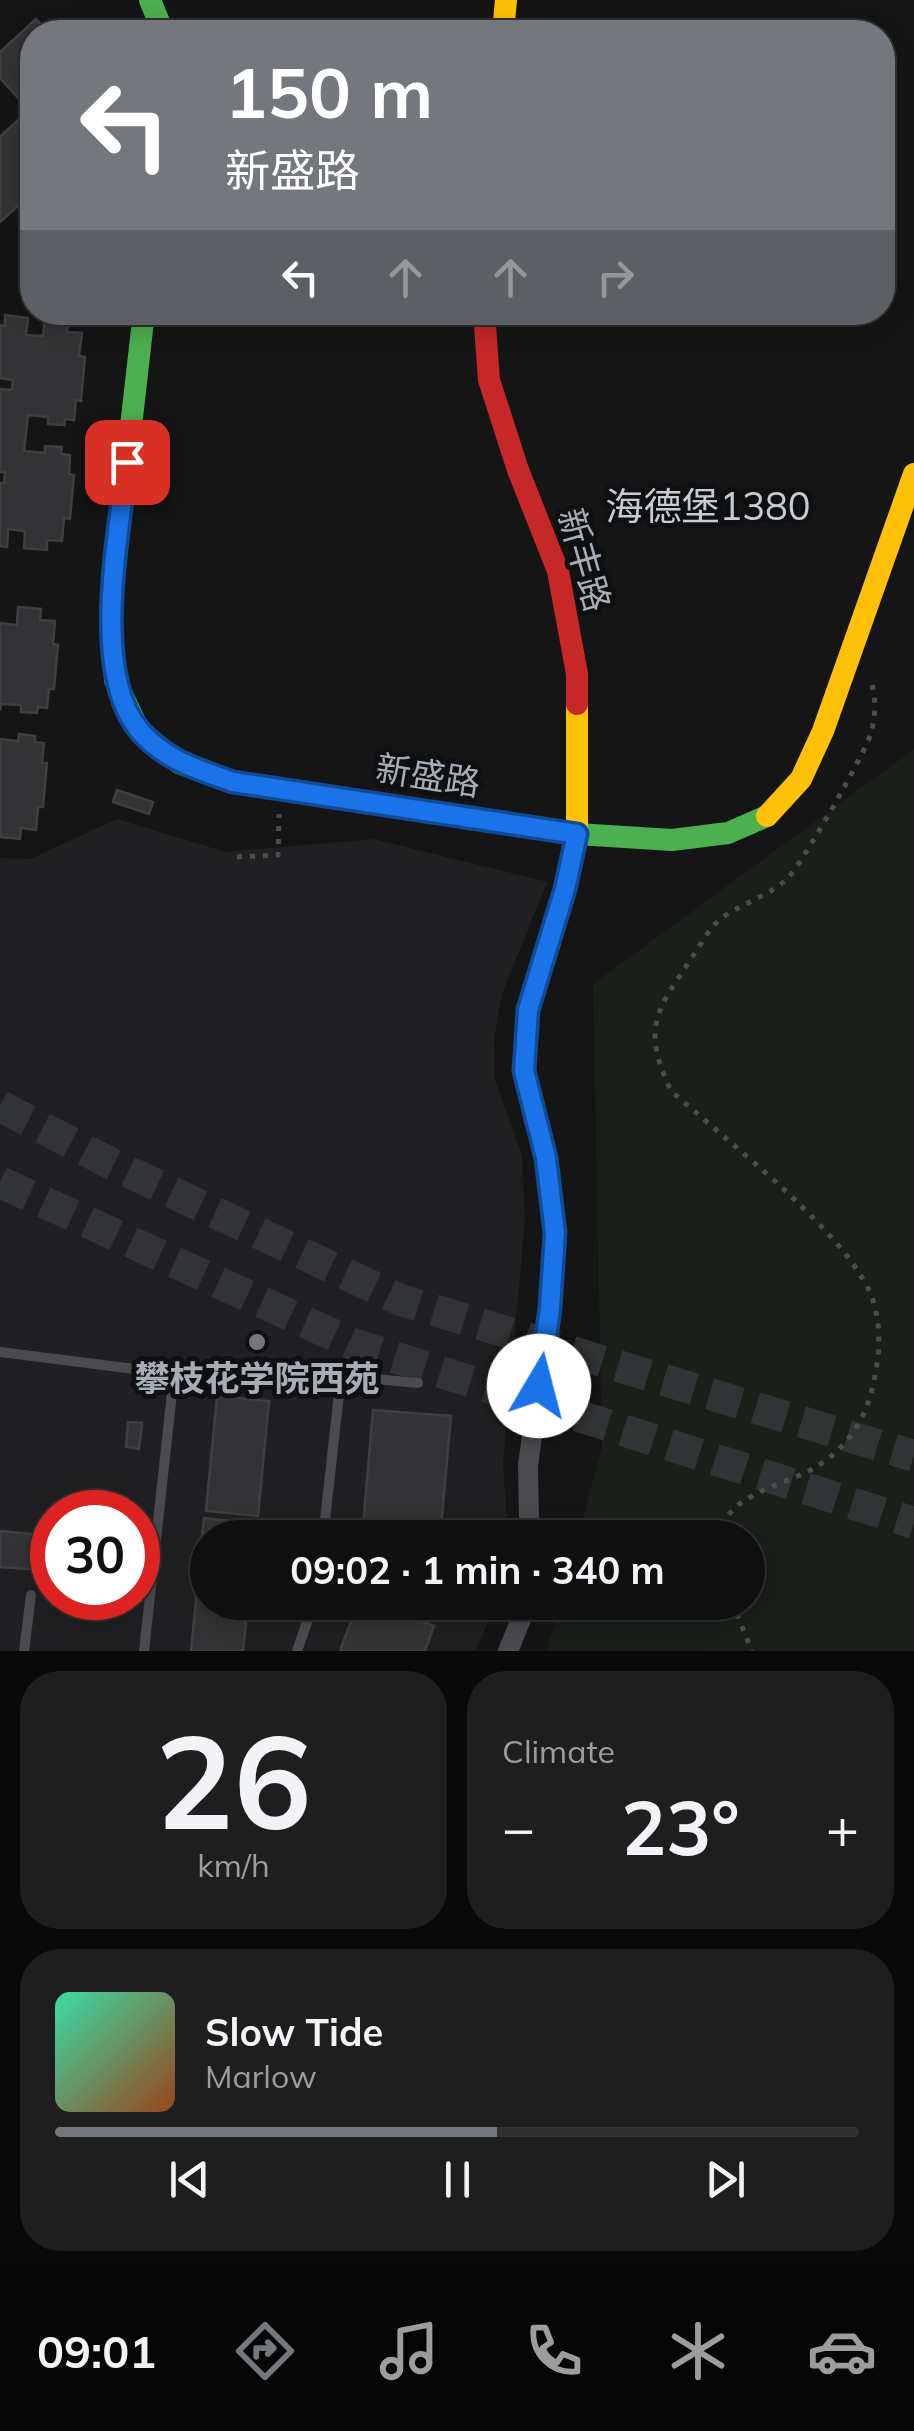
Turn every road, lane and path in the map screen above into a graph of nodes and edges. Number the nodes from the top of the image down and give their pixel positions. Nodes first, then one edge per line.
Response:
1 (143, 325) edge
2 (485, 325) edge
3 (914, 474) edge
4 (914, 530) edge
5 (889, 544) junction
6 (853, 647) junction
7 (280, 789) junction
8 (577, 834) junction
9 (237, 857) dead end
10 (0, 1352) edge
11 (174, 1374) junction
12 (340, 1376) junction
13 (418, 1382) dead end
14 (326, 1520) edge
15 (529, 1520) edge
16 (726, 1520) edge
17 (30, 1595) dead end
18 (308, 1620) edge
19 (521, 1620) edge
20 (739, 1620) edge
21 (24, 1651) edge
22 (144, 1651) edge
23 (297, 1651) edge
24 (508, 1651) edge
25 (752, 1651) edge

1 - 7 street, 新盛路
2 - 8 street, 新丰路
3 - 5 street, 新盛路
4 - 5 street
5 - 6 street, 新盛路
6 - 8 street, 新盛路
6 - 16 path
7 - 8 street, 新盛路
7 - 9 path
8 - 15 street
10 - 11 lane
11 - 12 lane
11 - 22 lane
12 - 13 lane
12 - 14 lane
17 - 21 lane
18 - 23 lane
19 - 24 street
20 - 25 path

